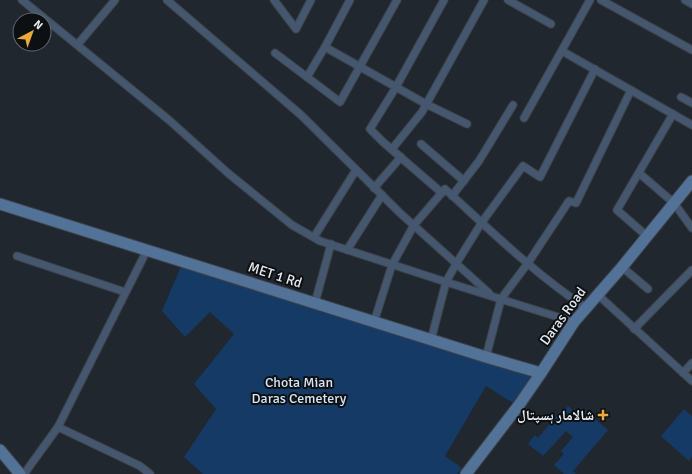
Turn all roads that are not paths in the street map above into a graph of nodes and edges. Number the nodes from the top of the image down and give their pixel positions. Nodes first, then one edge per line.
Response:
1 (22, 0) edge
2 (115, 0) edge
3 (167, 0) edge
4 (274, 0) edge
5 (311, 0) edge
6 (350, 0) edge
7 (397, 0) edge
8 (444, 0) edge
9 (484, 0) edge
10 (508, 0) edge
11 (590, 0) edge
12 (601, 0) edge
13 (685, 0) edge
14 (692, 4) edge
15 (551, 24) dead end
16 (78, 44) junction
17 (325, 47) junction
18 (692, 50) edge
19 (562, 51) junction
20 (275, 53) dead end
21 (361, 67) junction
22 (595, 69) junction
23 (307, 77) junction
24 (396, 87) junction
25 (631, 90) junction
26 (681, 97) dead end
27 (426, 104) junction
28 (692, 104) edge
29 (513, 105) dead end
30 (673, 114) junction
31 (524, 118) dead end
32 (467, 124) dead end
33 (692, 125) edge
34 (421, 144) dead end
35 (392, 149) junction
36 (401, 157) junction
37 (356, 170) junction
38 (639, 173) junction
39 (464, 181) junction
40 (692, 181) edge
41 (374, 188) junction
42 (442, 193) junction
43 (382, 196) junction
44 (452, 196) junction
45 (674, 203) junction
46 (0, 204) edge
47 (482, 222) junction
48 (414, 225) junction
49 (692, 228) edge
50 (648, 236) junction
51 (314, 237) junction
52 (331, 244) junction
53 (147, 250) junction
54 (347, 250) junction
55 (17, 256) dead end
56 (528, 263) junction
57 (456, 264) junction
58 (392, 265) junction
59 (622, 267) junction
60 (692, 270) edge
61 (446, 282) junction
62 (648, 289) dead end
63 (125, 292) junction
64 (597, 294) junction
65 (491, 296) junction
66 (501, 299) junction
67 (315, 303) junction
68 (586, 308) junction
69 (374, 322) junction
70 (574, 322) junction
71 (634, 329) junction
72 (431, 340) junction
73 (486, 357) junction
74 (692, 363) edge
75 (541, 373) junction
76 (683, 373) junction
77 (692, 381) edge
78 (58, 427) junction
79 (0, 450) edge
80 (20, 474) edge
81 (24, 474) edge
82 (150, 474) edge
83 (466, 474) edge

1 - 16 street
2 - 16 street
3 - 37 street
4 - 5 street
6 - 17 street
7 - 21 street
8 - 24 street
9 - 27 street
10 - 15 street
11 - 19 street
12 - 18 street
13 - 14 street
16 - 51 street
17 - 21 street
17 - 23 street
19 - 22 street
19 - 31 street
20 - 23 street
21 - 23 street
21 - 24 street
22 - 25 street
22 - 47 street
24 - 27 street
24 - 35 street
25 - 30 street
25 - 56 street
26 - 28 street
27 - 32 street
27 - 35 street
29 - 39 street
30 - 33 street
30 - 38 street
34 - 39 street
35 - 36 street
36 - 41 street
36 - 42 street
37 - 41 street
37 - 51 street
38 - 45 street
38 - 50 street
39 - 44 street
40 - 45 street, Daras Road
41 - 43 street
42 - 44 street
42 - 48 street
43 - 48 street
43 - 54 street
44 - 47 street
45 - 49 street
45 - 50 street, Daras Road
46 - 53 street, MET 1 Rd
47 - 56 street
47 - 57 street
48 - 57 street
48 - 58 street
50 - 59 street, Daras Road
51 - 52 street
52 - 54 street
52 - 67 street
53 - 63 street
53 - 67 street, MET 1 Rd
54 - 58 street
55 - 63 street
56 - 66 street
56 - 68 street
57 - 61 street
57 - 65 street
58 - 61 street
58 - 69 street
59 - 62 street
59 - 64 street, Daras Road
60 - 71 street
61 - 65 street
61 - 72 street
63 - 78 street
64 - 68 street, Daras Road
64 - 71 street
65 - 66 street
66 - 70 street
66 - 73 street
67 - 69 street, MET 1 Rd
68 - 70 street, Daras Road
69 - 72 street, MET 1 Rd
70 - 75 street, Daras Road
71 - 76 street
72 - 73 street, MET 1 Rd
73 - 75 street, MET 1 Rd
74 - 76 street
75 - 83 street, Daras Road
76 - 77 street
78 - 81 street
78 - 82 street
79 - 80 street

